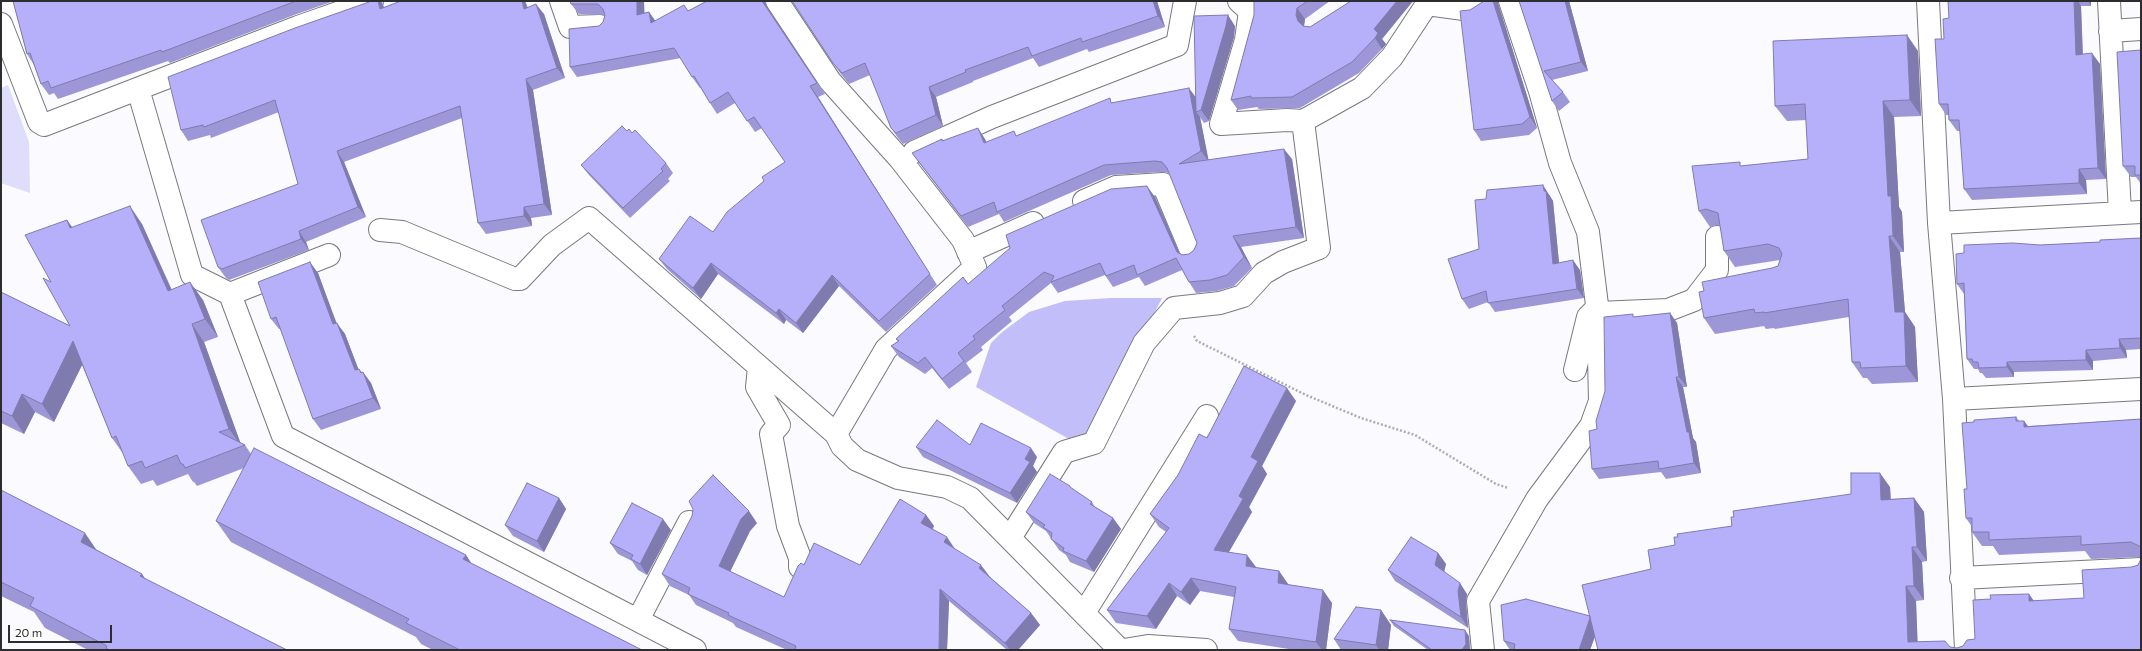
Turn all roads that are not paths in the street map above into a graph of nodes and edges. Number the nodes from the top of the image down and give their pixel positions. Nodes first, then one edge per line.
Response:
1 (372, 1) edge
2 (561, 1) edge
3 (777, 1) edge
4 (1185, 1) edge
5 (1239, 1) edge
6 (1486, 1) edge
7 (1510, 1) edge
8 (1928, 1) edge
9 (2109, 1) edge
10 (1, 24) edge
11 (600, 26) edge
12 (2141, 29) edge
13 (2110, 31) junction
14 (138, 89) junction
15 (1303, 121) junction
16 (900, 159) junction
17 (2131, 212) edge
18 (1939, 223) junction
19 (380, 230) dead end
20 (1716, 237) dead end
21 (968, 252) junction
22 (1192, 254) edge
23 (329, 255) dead end
24 (1736, 279) edge
25 (1711, 280) junction
26 (230, 294) junction
27 (1597, 311) junction
28 (759, 367) junction
29 (1575, 370) dead end
30 (2141, 389) edge
31 (1954, 399) junction
32 (1208, 416) dead end
33 (836, 434) junction
34 (688, 522) edge
35 (1010, 538) junction
36 (800, 568) edge
37 (2141, 569) edge
38 (1961, 578) junction
39 (1084, 613) junction
40 (638, 620) junction
41 (696, 650) edge
42 (1120, 650) edge
43 (1124, 650) edge
44 (1206, 650) edge
45 (1483, 650) edge
46 (1966, 650) edge

1 - 14 street
2 - 11 street
3 - 16 street
4 - 16 street
5 - 15 street
6 - 15 street
7 - 27 street
8 - 18 street
9 - 13 street
10 - 14 street
12 - 13 street
13 - 17 street
14 - 26 street
15 - 35 street
16 - 21 street
17 - 18 street
18 - 31 street
19 - 28 street
20 - 25 street
21 - 22 street
21 - 33 street
23 - 26 street
24 - 25 street
25 - 27 street
26 - 40 street
27 - 29 street
27 - 45 street
28 - 33 street
28 - 36 street
30 - 31 street
31 - 38 street
32 - 39 street
33 - 35 street
34 - 40 street
35 - 39 street
37 - 38 street
38 - 46 street
39 - 42 street
40 - 41 street
43 - 44 street

